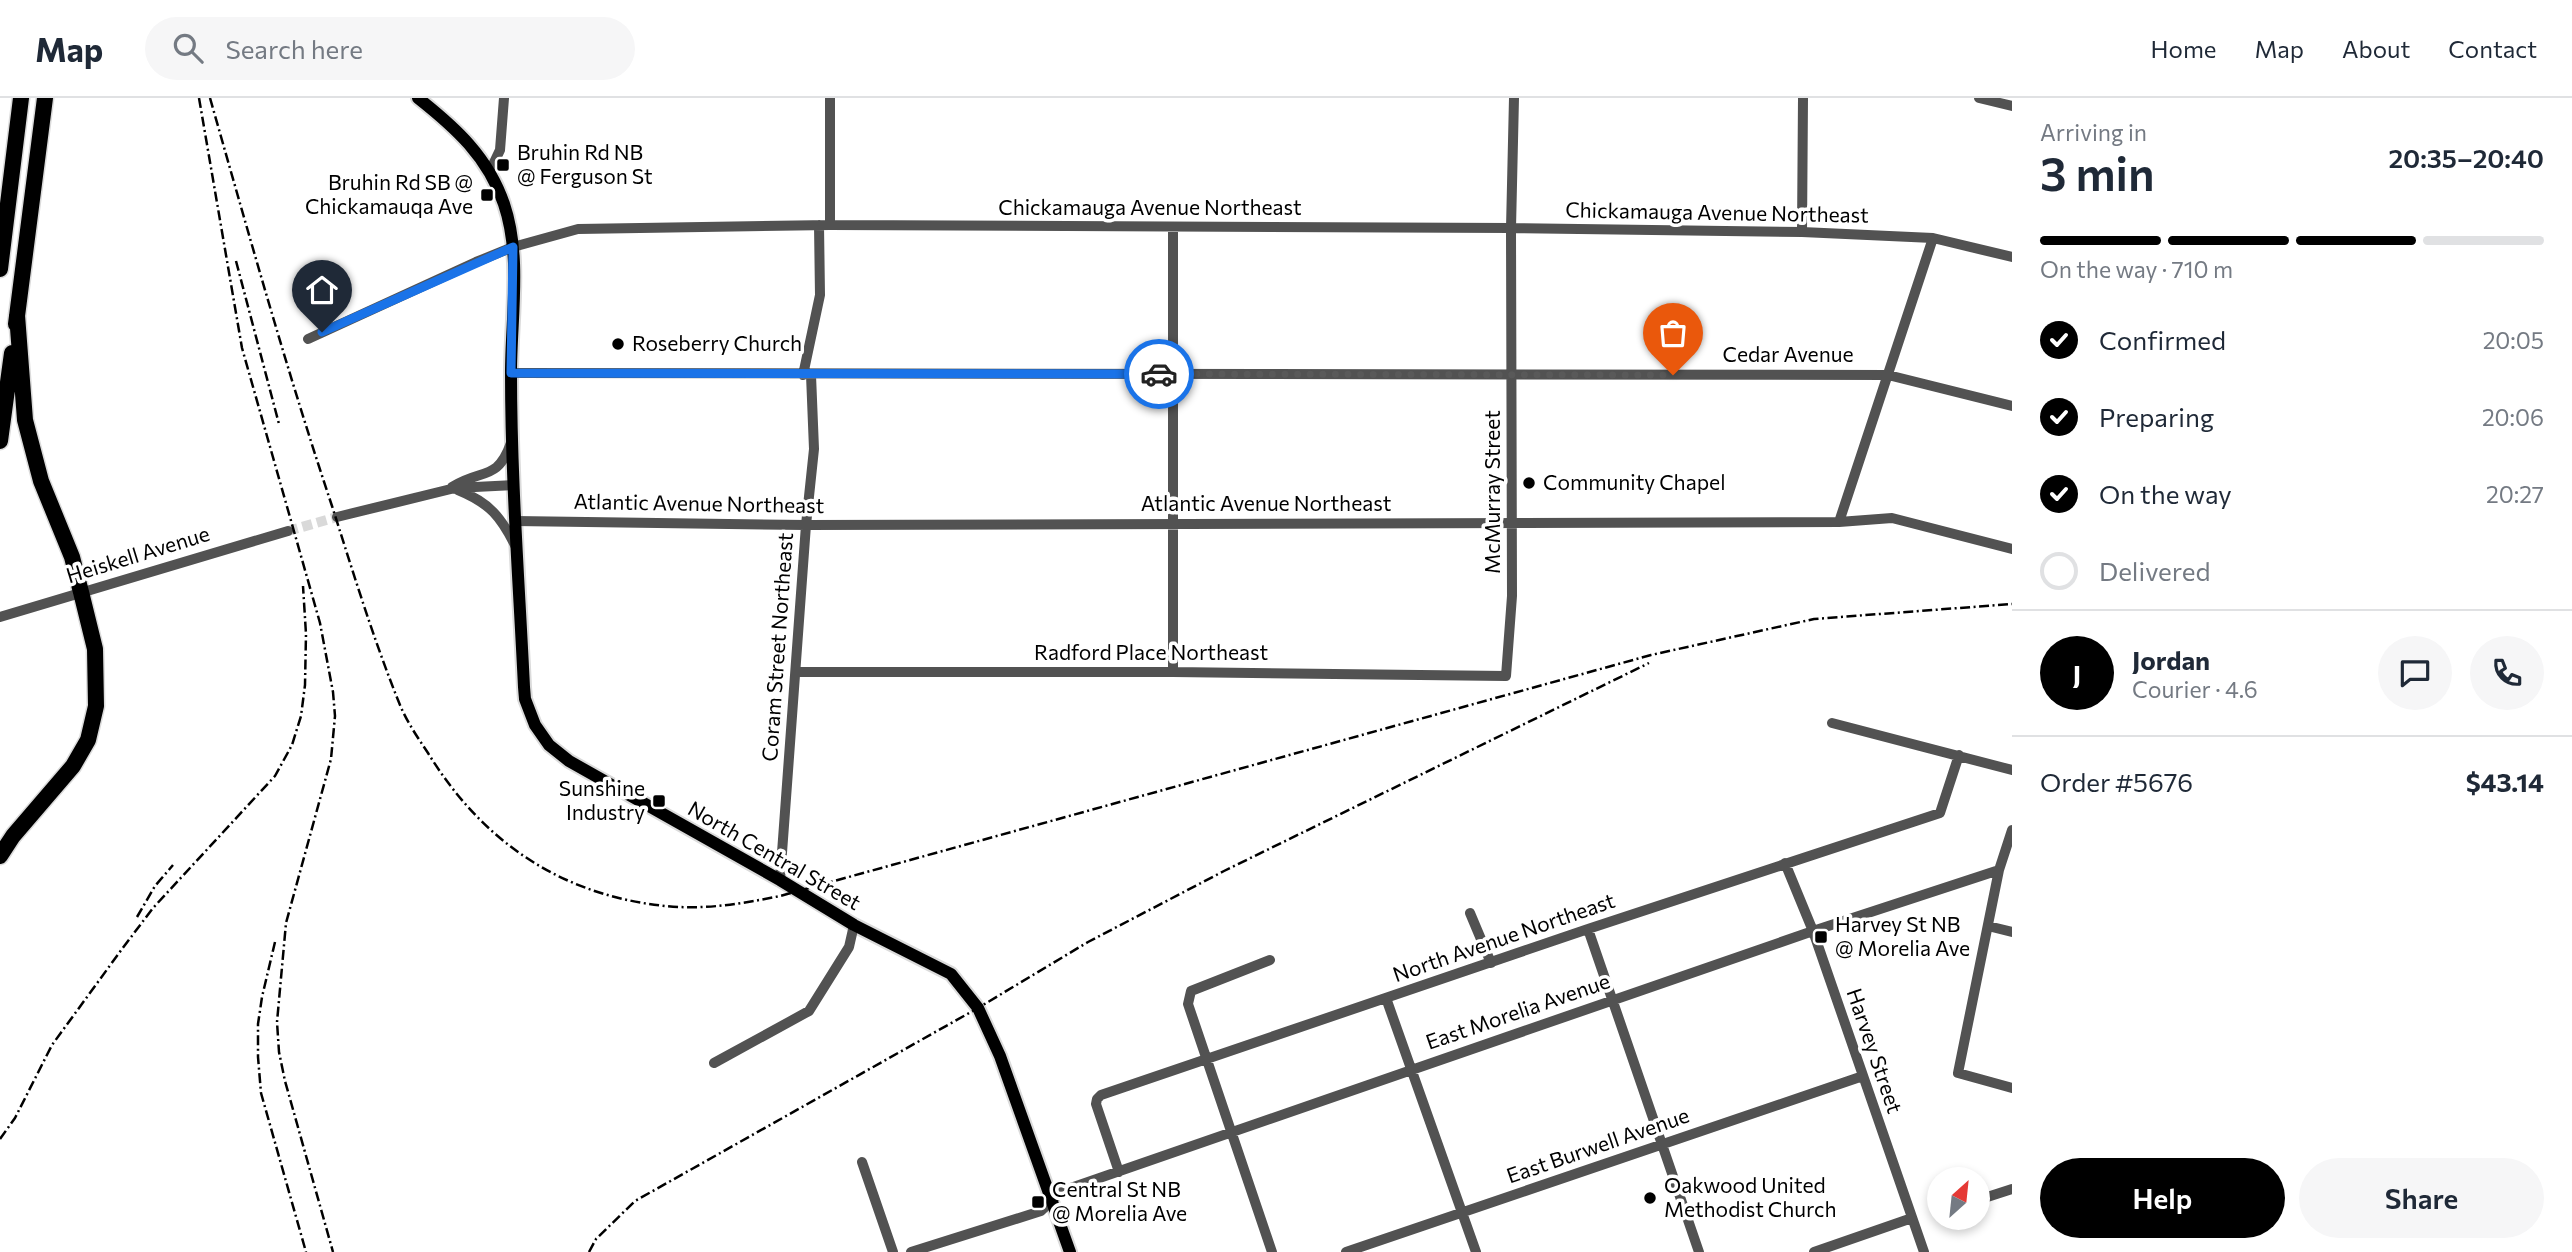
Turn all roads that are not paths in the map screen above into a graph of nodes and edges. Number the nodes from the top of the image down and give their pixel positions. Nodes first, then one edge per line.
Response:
1 (21, 98) edge
2 (45, 98) edge
3 (418, 98) edge
4 (504, 98) edge
5 (830, 98) edge
6 (1514, 98) edge
7 (1803, 98) edge
8 (1979, 98) edge
9 (2012, 106) edge
10 (490, 171) junction
11 (825, 225) junction
12 (1173, 228) junction
13 (1511, 228) junction
14 (1801, 232) junction
15 (1933, 238) junction
16 (513, 247) junction
17 (2012, 257) edge
18 (0, 269) edge
19 (17, 316) junction
20 (308, 339) dead end
21 (511, 373) junction
22 (1174, 374) junction
23 (807, 375) junction
24 (1512, 375) junction
25 (1888, 375) junction
26 (2012, 406) edge
27 (512, 440) junction
28 (0, 441) edge
29 (514, 485) junction
30 (452, 489) junction
31 (337, 517) tunnel mouth
32 (515, 521) junction
33 (1839, 522) junction
34 (1173, 523) junction
35 (1511, 524) junction
36 (806, 525) junction
37 (288, 531) tunnel mouth
38 (517, 549) junction
39 (2012, 549) edge
40 (81, 592) junction
41 (0, 617) edge
42 (796, 672) junction
43 (1173, 672) junction
44 (1506, 676) joint
45 (1832, 723) dead end
46 (1959, 755) junction
47 (2012, 770) edge
48 (2012, 830) edge
49 (0, 856) edge
50 (1785, 863) junction
51 (1999, 870) junction
52 (780, 880) junction
53 (1470, 913) dead end
54 (855, 925) junction
55 (1988, 926) junction
56 (1588, 929) junction
57 (1813, 931) junction
58 (2012, 932) edge
59 (1270, 960) dead end
60 (1491, 962) junction
61 (1386, 998) junction
62 (1612, 1000) junction
63 (1206, 1059) junction
64 (714, 1063) dead end
65 (1412, 1069) junction
66 (1863, 1076) junction
67 (2012, 1088) edge
68 (1232, 1131) junction
69 (1661, 1144) junction
70 (862, 1162) dead end
71 (1119, 1172) junction
72 (2012, 1189) edge
73 (1990, 1196) edge
74 (1053, 1200) junction
75 (1462, 1213) junction
76 (1912, 1219) junction
77 (893, 1252) edge
78 (911, 1252) edge
79 (1070, 1252) edge
80 (1272, 1252) edge
81 (1346, 1252) edge
82 (1476, 1252) edge
83 (1699, 1252) edge
84 (1814, 1252) edge
85 (1924, 1252) edge

1 - 18 highway
2 - 19 highway
3 - 10 main road, North Central Street
4 - 10 street
5 - 11 street, Coram Street Northeast
6 - 13 street, McMurray Street
7 - 14 street
8 - 9 street
10 - 16 main road, North Central Street
11 - 12 street, Chickamauga Avenue Northeast
11 - 16 street, Chickamauga Avenue Northeast
11 - 23 street, Coram Street Northeast
12 - 13 street, Chickamauga Avenue Northeast
12 - 22 street
13 - 14 street, Chickamauga Avenue Northeast
13 - 24 street, McMurray Street
14 - 15 street, Chickamauga Avenue Northeast
15 - 17 street, Chickamauga Avenue Northeast
15 - 25 street
16 - 20 street, Chickamauga Avenue Northeast
16 - 21 main road, North Central Street
19 - 28 highway
19 - 40 highway
21 - 23 street, Cedar Avenue
21 - 27 main road, North Central Street
22 - 23 street, Cedar Avenue
22 - 24 street, Cedar Avenue
22 - 34 street
23 - 36 street, Coram Street Northeast
24 - 25 street, Cedar Avenue
24 - 35 street, McMurray Street
25 - 26 street, Cedar Avenue
25 - 33 street
27 - 29 main road, North Central Street
27 - 30 street
29 - 30 street
29 - 32 main road, North Central Street
30 - 31 street
30 - 38 street
32 - 36 street, Atlantic Avenue Northeast
32 - 38 main road, North Central Street
33 - 35 street, Atlantic Avenue Northeast
33 - 39 street, Atlantic Avenue Northeast
34 - 35 street, Atlantic Avenue Northeast
34 - 36 street, Atlantic Avenue Northeast
34 - 43 street
35 - 44 street, McMurray Street
36 - 42 street, Coram Street Northeast
37 - 40 street, Heiskell Avenue
38 - 52 main road, North Central Street
40 - 41 street, Heiskell Avenue
40 - 49 highway
42 - 43 street, Radford Place Northeast
42 - 52 street, Coram Street Northeast
43 - 44 street, Radford Place Northeast
45 - 46 street
46 - 47 street
46 - 50 street, North Avenue Northeast
48 - 51 street
50 - 56 street, North Avenue Northeast
50 - 57 street, Harvey Street
51 - 55 street
51 - 57 street, East Morelia Avenue
52 - 54 main road, North Central Street
53 - 60 street
54 - 64 street
54 - 74 main road, North Central Street
55 - 58 street
55 - 67 street
56 - 60 street, North Avenue Northeast
56 - 62 street
57 - 62 street, East Morelia Avenue
57 - 66 street, Harvey Street
59 - 63 street
60 - 61 street, North Avenue Northeast
61 - 63 street, North Avenue Northeast
61 - 65 street
62 - 65 street, East Morelia Avenue
62 - 69 street
63 - 68 street
63 - 71 street, North Avenue Northeast
65 - 68 street, East Morelia Avenue
65 - 75 street
66 - 69 street, East Burwell Avenue
66 - 76 street, Harvey Street
68 - 71 street, East Morelia Avenue
68 - 80 street
69 - 75 street, East Burwell Avenue
69 - 83 street
70 - 77 street
71 - 74 street, East Morelia Avenue
72 - 73 street
74 - 78 street, East Morelia Avenue
74 - 79 main road, North Central Street
75 - 81 street, East Burwell Avenue
75 - 82 street
76 - 84 street
76 - 85 street, Harvey Street

